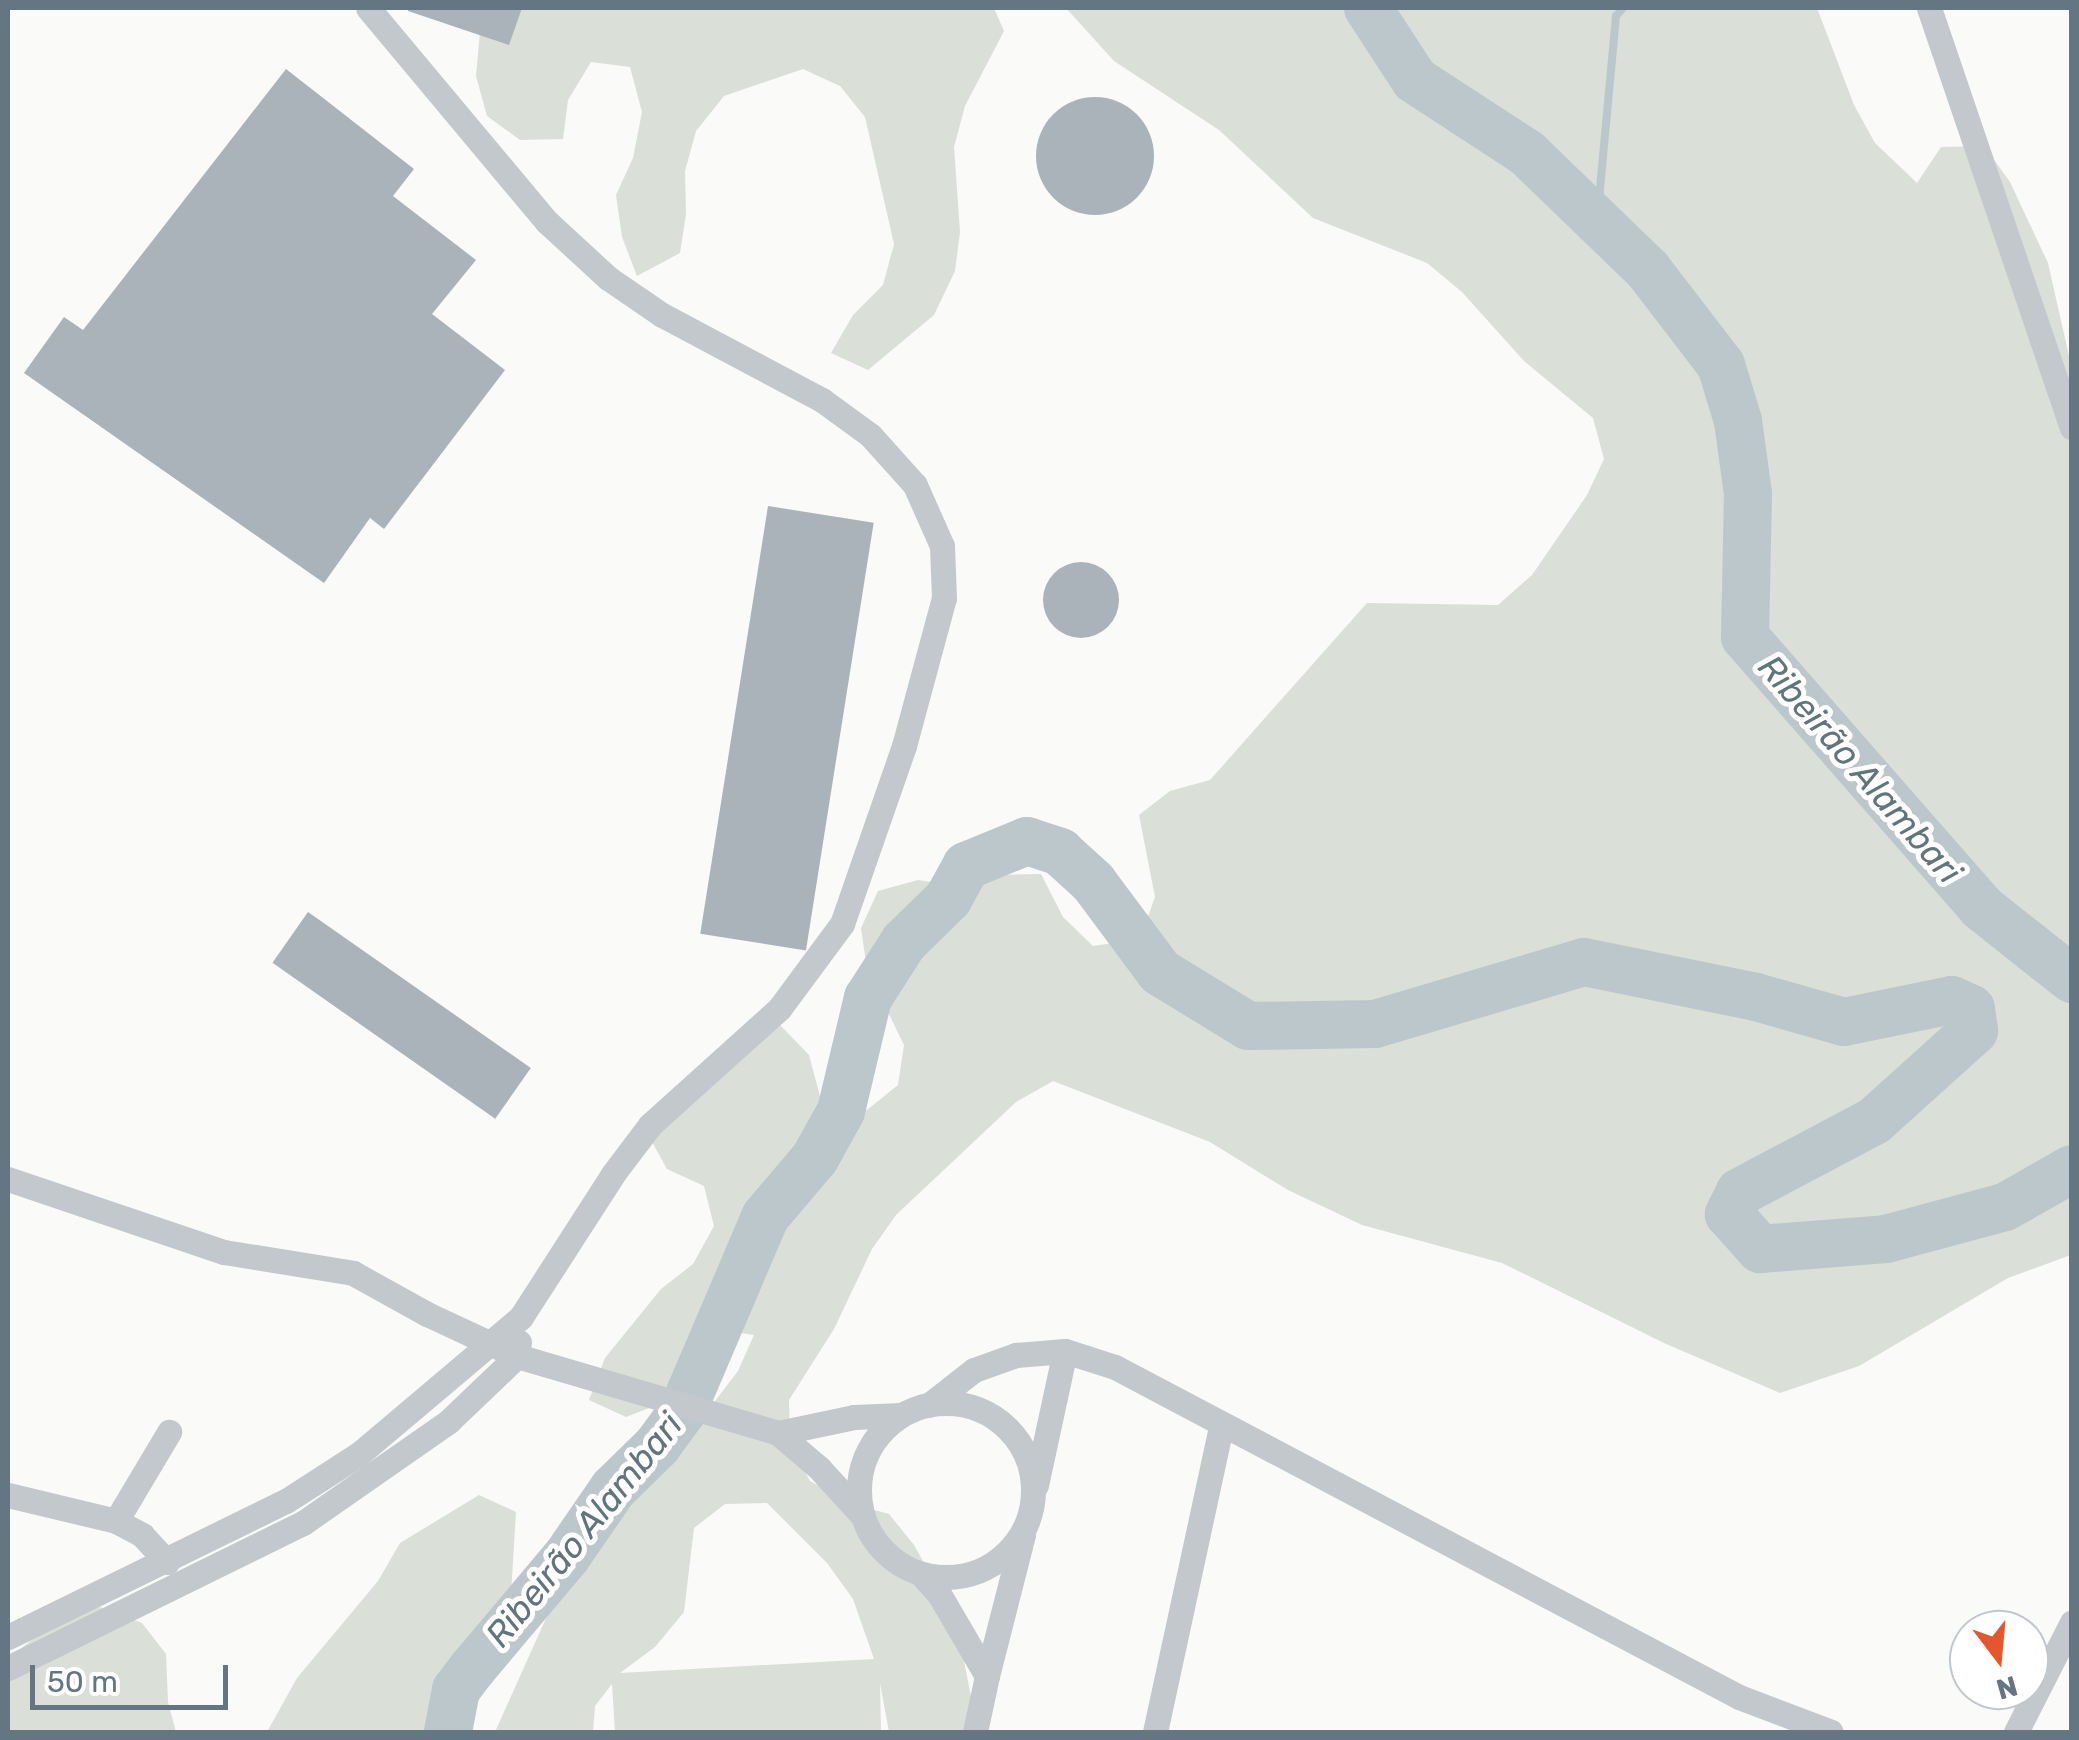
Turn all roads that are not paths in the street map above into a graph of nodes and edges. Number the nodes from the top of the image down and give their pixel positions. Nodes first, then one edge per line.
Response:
1 (368, 8) edge
2 (1929, 8) edge
3 (2072, 427) edge
4 (8, 1179) edge
5 (521, 1317) junction
6 (492, 1343) junction
7 (1064, 1351) junction
8 (517, 1356) junction
9 (929, 1404) junction
10 (901, 1416) junction
11 (1221, 1426) junction
12 (766, 1429) junction
13 (169, 1432) dead end
14 (8, 1495) edge
15 (1034, 1495) junction
16 (862, 1514) junction
17 (116, 1520) junction
18 (1024, 1528) junction
19 (168, 1562) junction
20 (921, 1574) junction
21 (2072, 1622) edge
22 (8, 1637) edge
23 (8, 1668) edge
24 (987, 1676) junction
25 (976, 1732) edge
26 (1155, 1732) edge
27 (1831, 1732) edge
28 (2016, 1732) edge

1 - 5 street
2 - 3 street
4 - 6 street
5 - 6 street
5 - 8 street
6 - 8 street
6 - 19 street
7 - 9 street
7 - 11 street
7 - 15 street
8 - 12 street
8 - 23 street
9 - 10 street
9 - 15 street
10 - 12 street
10 - 16 street
11 - 26 street
11 - 27 street
12 - 16 street
13 - 17 street
14 - 17 street
15 - 18 street
16 - 20 street
17 - 19 street
18 - 20 street
18 - 24 street
19 - 22 street
20 - 24 street
21 - 28 street
24 - 25 street

